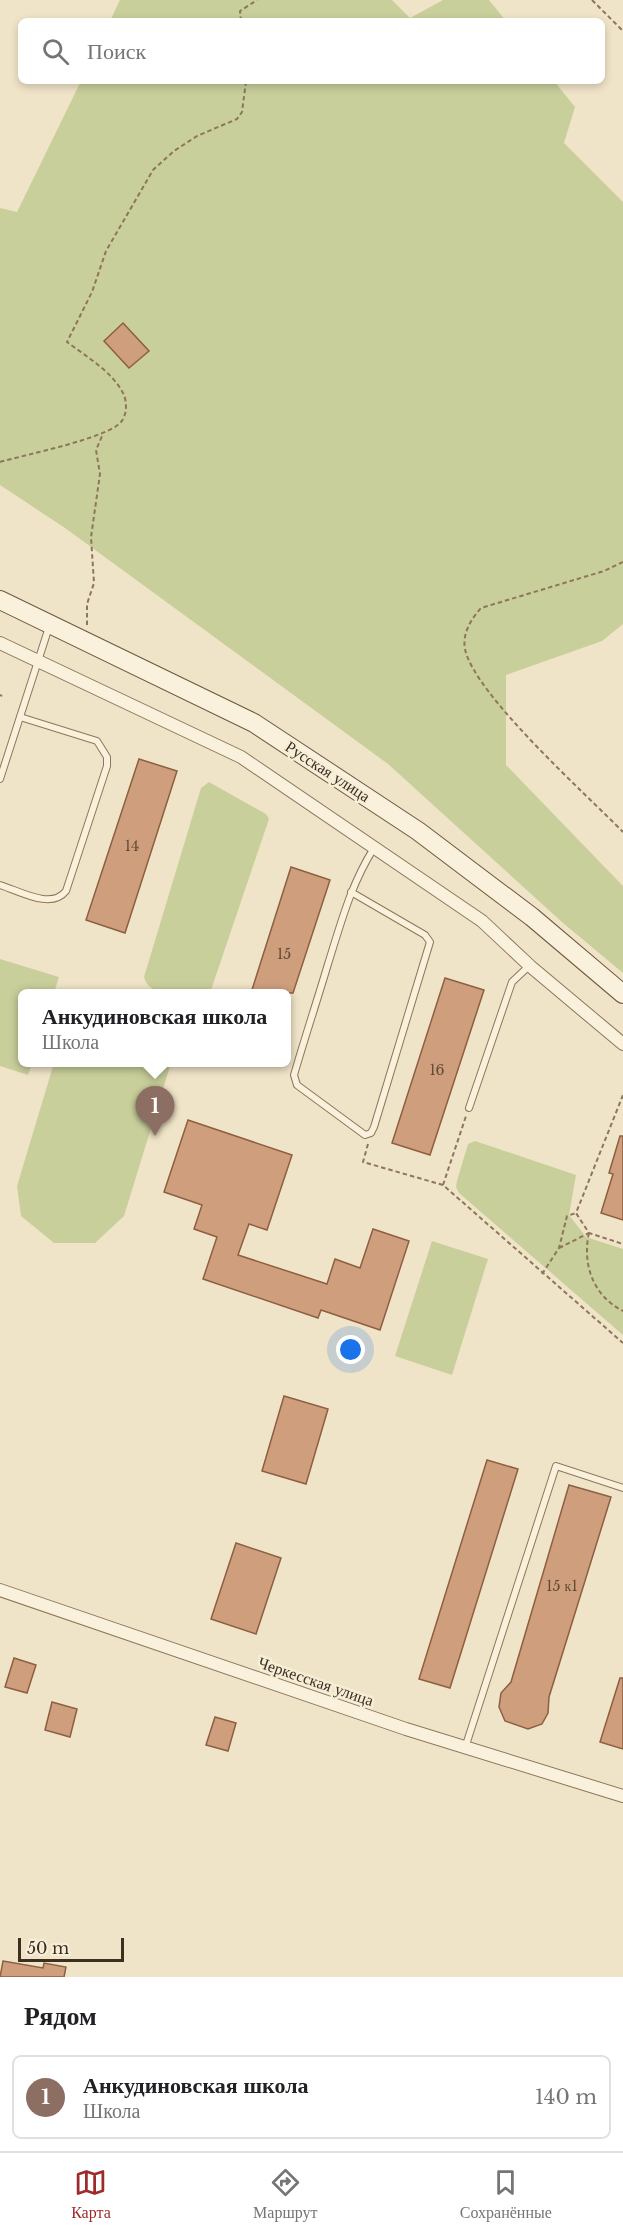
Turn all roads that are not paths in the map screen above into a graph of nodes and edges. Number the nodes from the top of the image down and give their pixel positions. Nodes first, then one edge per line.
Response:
1 (0, 600) edge
2 (50, 624) junction
3 (0, 643) edge
4 (39, 661) junction
5 (20, 717) junction
6 (0, 779) edge
7 (375, 848) junction
8 (0, 885) edge
9 (351, 891) junction
10 (530, 966) junction
11 (623, 994) edge
12 (623, 1044) edge
13 (469, 1108) road end
14 (623, 1488) edge
15 (0, 1590) edge
16 (465, 1748) junction
17 (623, 1796) edge

1 - 2 street, Русская улица
2 - 4 lane
2 - 11 street, Русская улица
3 - 4 street
4 - 5 lane
4 - 7 street
5 - 6 lane
5 - 8 lane
7 - 9 lane
7 - 10 street
9 - 9 lane
10 - 12 street
10 - 13 lane
14 - 16 lane
15 - 16 street, Черкесская улица
16 - 17 street, Черкесская улица

